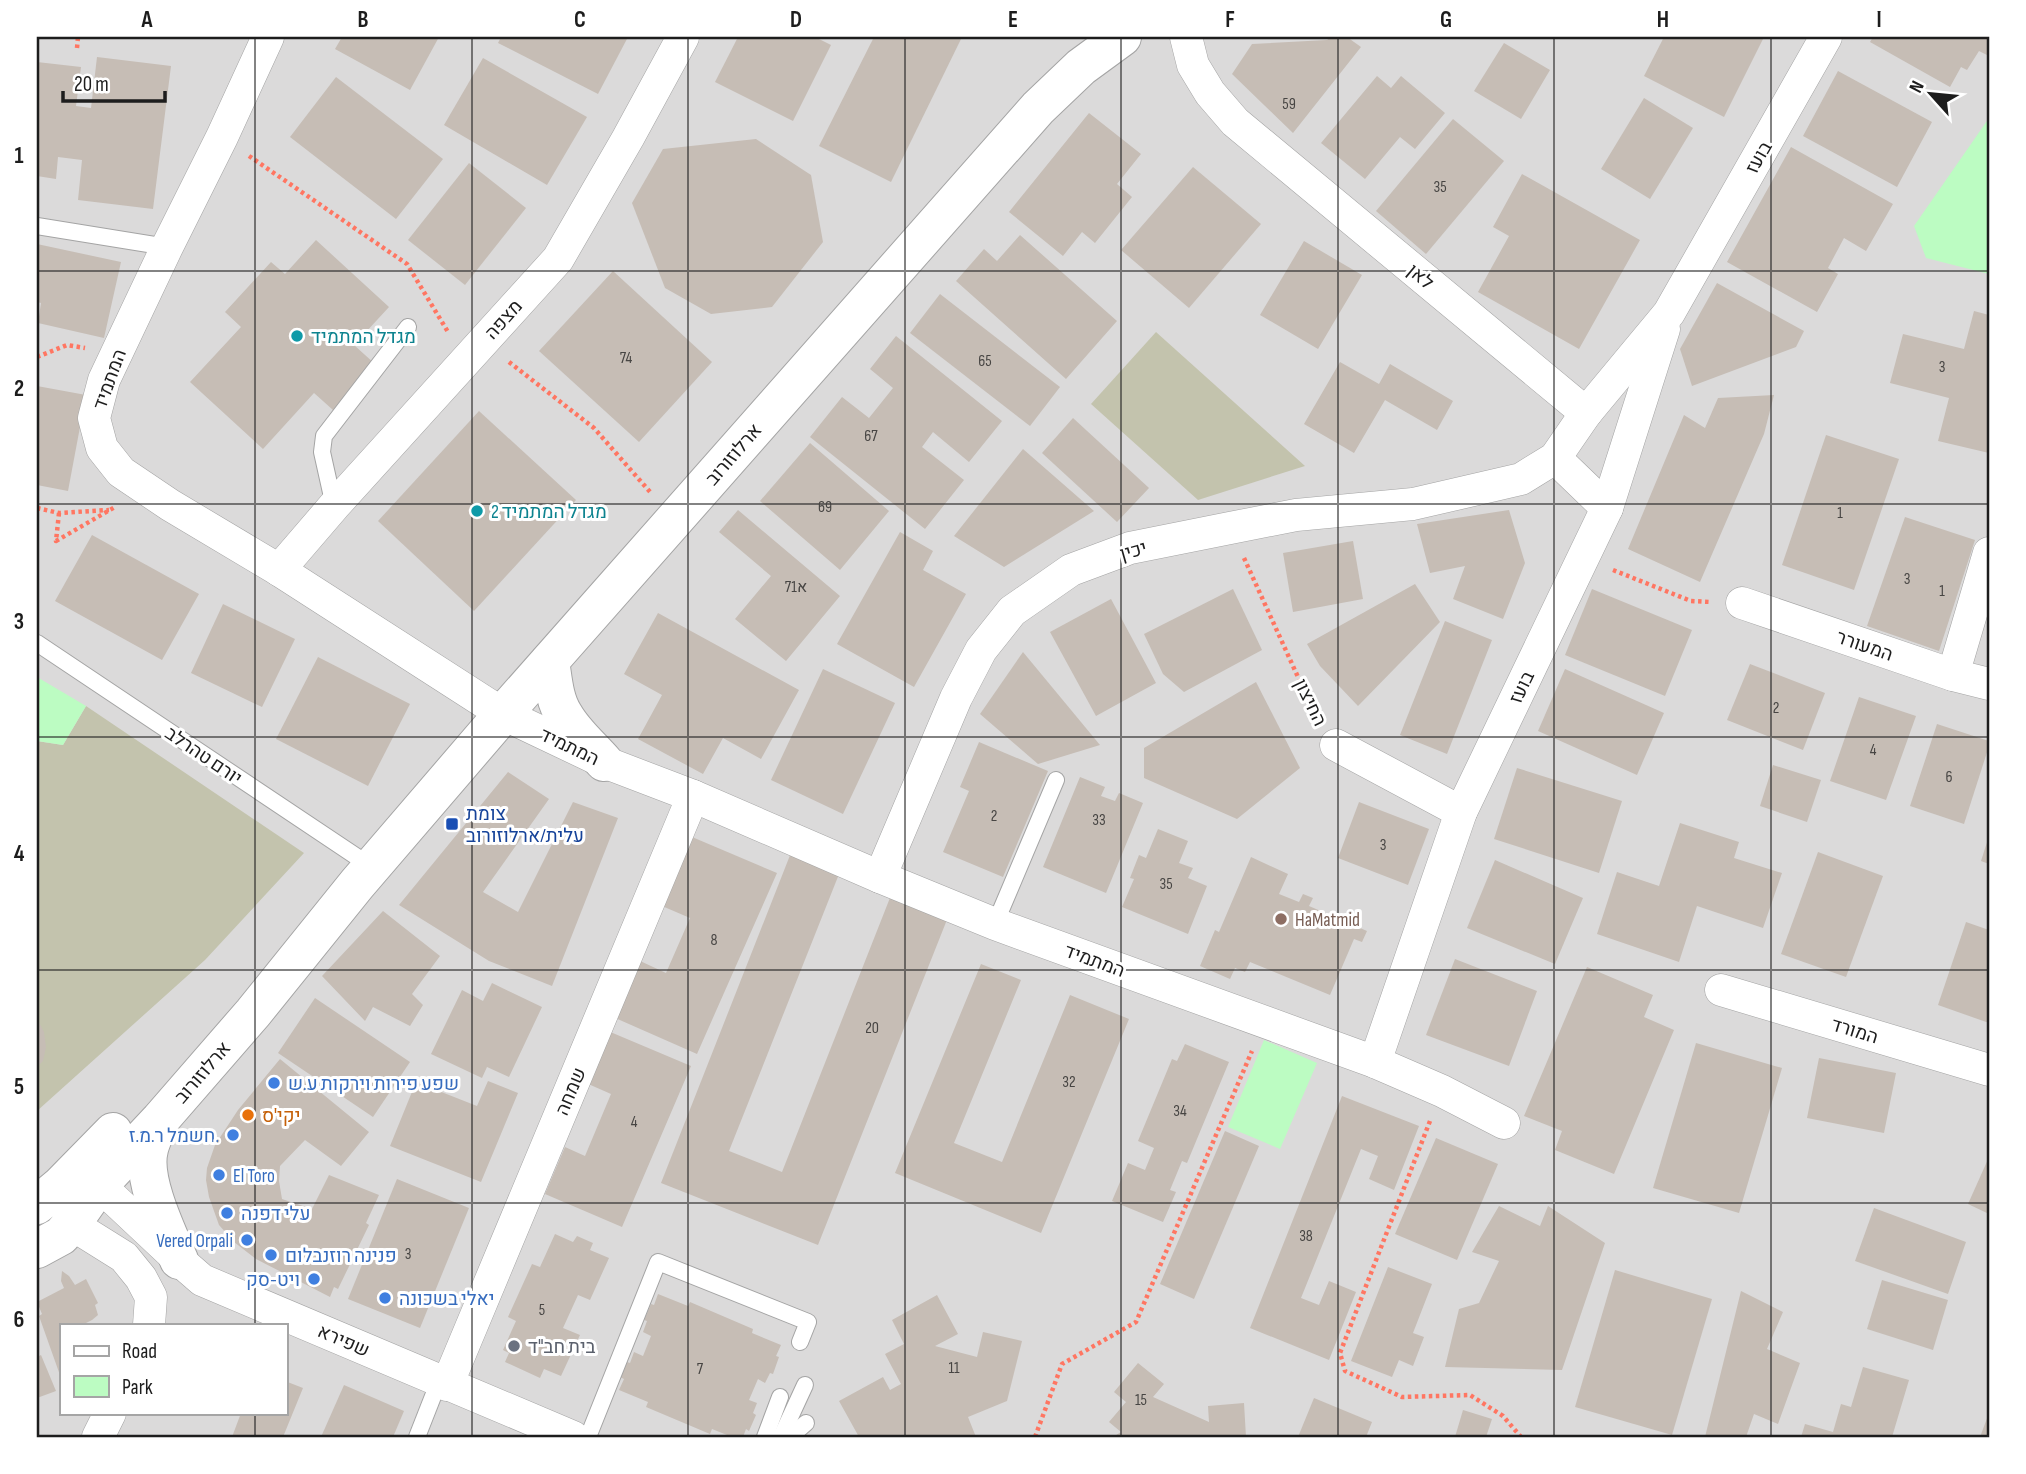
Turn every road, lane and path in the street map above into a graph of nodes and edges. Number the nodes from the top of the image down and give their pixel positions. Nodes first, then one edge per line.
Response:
1 (78, 37) edge
2 (268, 37) edge
3 (682, 37) edge
4 (1122, 37) edge
5 (1186, 37) edge
6 (1826, 37) edge
7 (77, 48) dead end
8 (222, 137) junction
9 (37, 226) edge
10 (167, 247) junction
11 (1669, 313) junction
12 (408, 327) dead end
13 (67, 345) dead end
14 (474, 351) junction
15 (37, 357) edge
16 (1586, 413) junction
17 (1555, 458) junction
18 (143, 487) junction
19 (334, 506) junction
20 (37, 508) edge
21 (1607, 508) junction
22 (111, 510) junction
23 (59, 513) junction
24 (675, 520) junction
25 (1230, 528) junction
26 (1989, 553) edge
27 (1583, 558) junction
28 (279, 570) junction
29 (1691, 601) dead end
30 (1742, 603) dead end
31 (37, 643) edge
32 (550, 661) junction
33 (1953, 674) junction
34 (1989, 684) edge
35 (503, 714) junction
36 (1336, 745) joint
37 (604, 762) junction
38 (1056, 780) dead end
39 (693, 796) junction
40 (1461, 812) junction
41 (364, 875) junction
42 (880, 877) junction
43 (995, 924) junction
44 (1721, 990) dead end
45 (1264, 1022) junction
46 (1375, 1062) junction
47 (1989, 1070) edge
48 (1442, 1091) junction
49 (160, 1121) junction
50 (1504, 1123) dead end
51 (99, 1185) junction
52 (49, 1195) edge
53 (74, 1222) junction
54 (37, 1249) edge
55 (190, 1270) junction
56 (150, 1324) edge
57 (150, 1324) edge
58 (800, 1342) dead end
59 (443, 1383) junction
60 (805, 1385) dead end
61 (780, 1397) dead end
62 (110, 1414) edge
63 (806, 1423) dead end
64 (98, 1437) edge
65 (417, 1437) edge
66 (573, 1437) edge
67 (587, 1437) edge
68 (765, 1437) edge
69 (781, 1437) edge
70 (790, 1437) edge
71 (1035, 1437) edge
72 (1521, 1437) edge

1 - 7 path
2 - 8 street, המתמיד
3 - 14 street, מצפה
4 - 24 street, ארלוזורוב
5 - 16 street, לאן
6 - 11 street, בועז
8 - 10 street, המתמיד
8 - 14 path
9 - 10 lane
10 - 18 street, המתמיד
11 - 16 street, בועז
11 - 21 street, בועז
12 - 19 lane
13 - 15 path
14 - 19 street, מצפה
14 - 24 path
16 - 17 street
17 - 21 street
17 - 25 street, יכין
18 - 22 path
18 - 28 street, המתמיד
19 - 28 street, מצפה
20 - 23 path
21 - 27 street, בועז
22 - 23 path
22 - 23 path
24 - 32 street, ארלוזורוב
25 - 36 path, החיצון
25 - 42 street, יכין
26 - 33 street
27 - 29 path
27 - 40 street, בועז
28 - 35 street, המתמיד
30 - 33 street, המעורר
31 - 41 lane, יורם טהרלב
32 - 35 street, ארלוזורוב
32 - 37 street
33 - 34 street, המעורר
35 - 37 street, המתמיד
35 - 41 street, ארלוזורוב
36 - 40 street, החיצון
37 - 39 street, המתמיד
38 - 43 lane
39 - 42 street, המתמיד
39 - 59 street, שמחה
40 - 46 street, בועז
41 - 49 street, ארלוזורוב
41 - 52 street, ארלוזורוב
42 - 43 street, המתמיד
43 - 45 street, המתמיד
44 - 47 street, המורד
45 - 46 street, המתמיד
45 - 71 path
46 - 48 street, המתמיד
48 - 50 street, המתמיד
48 - 72 path
49 - 51 street, ארלוזורוב
49 - 55 street
51 - 52 street
51 - 53 street, ארלוזורוב
51 - 55 street, שפירא
52 - 53 street
53 - 54 street, ארלוזורוב
53 - 57 street
55 - 56 street
55 - 59 street, שפירא
58 - 67 lane
59 - 65 lane
59 - 66 street, שפירא
60 - 69 lane
61 - 68 lane
62 - 64 street
63 - 70 lane

